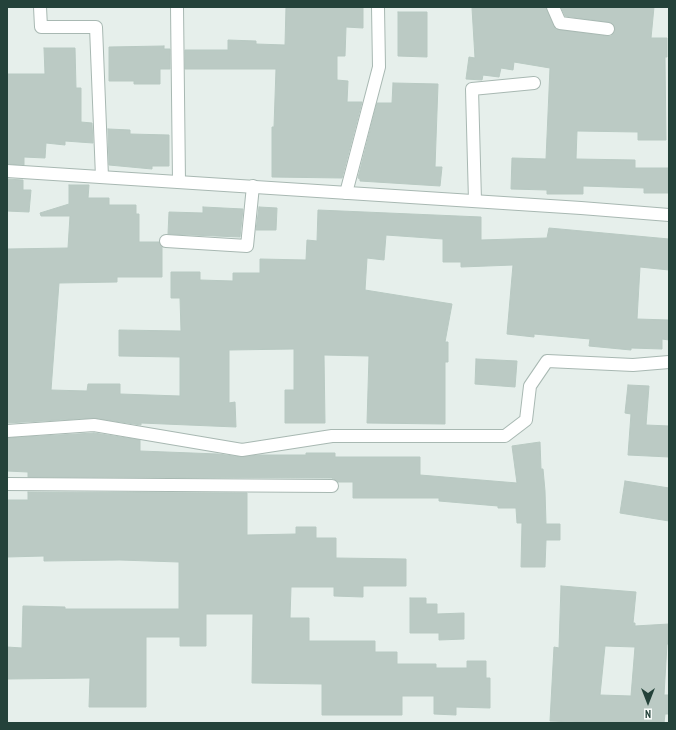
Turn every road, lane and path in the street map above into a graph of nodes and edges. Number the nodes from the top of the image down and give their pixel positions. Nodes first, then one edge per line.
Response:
1 (40, 7) edge
2 (177, 7) edge
3 (378, 7) edge
4 (553, 7) edge
5 (608, 29) dead end
6 (534, 83) dead end
7 (7, 171) edge
8 (102, 177) junction
9 (179, 182) junction
10 (253, 186) junction
11 (346, 193) junction
12 (475, 201) junction
13 (669, 216) edge
14 (166, 241) dead end
15 (669, 362) edge
16 (7, 431) edge
17 (7, 484) edge
18 (332, 486) dead end

1 - 8 street
2 - 9 street
3 - 11 street
4 - 5 street
6 - 12 street
7 - 8 street
8 - 9 street
9 - 10 street
10 - 11 street
10 - 14 street
11 - 12 street
12 - 13 street
15 - 16 street
17 - 18 street

